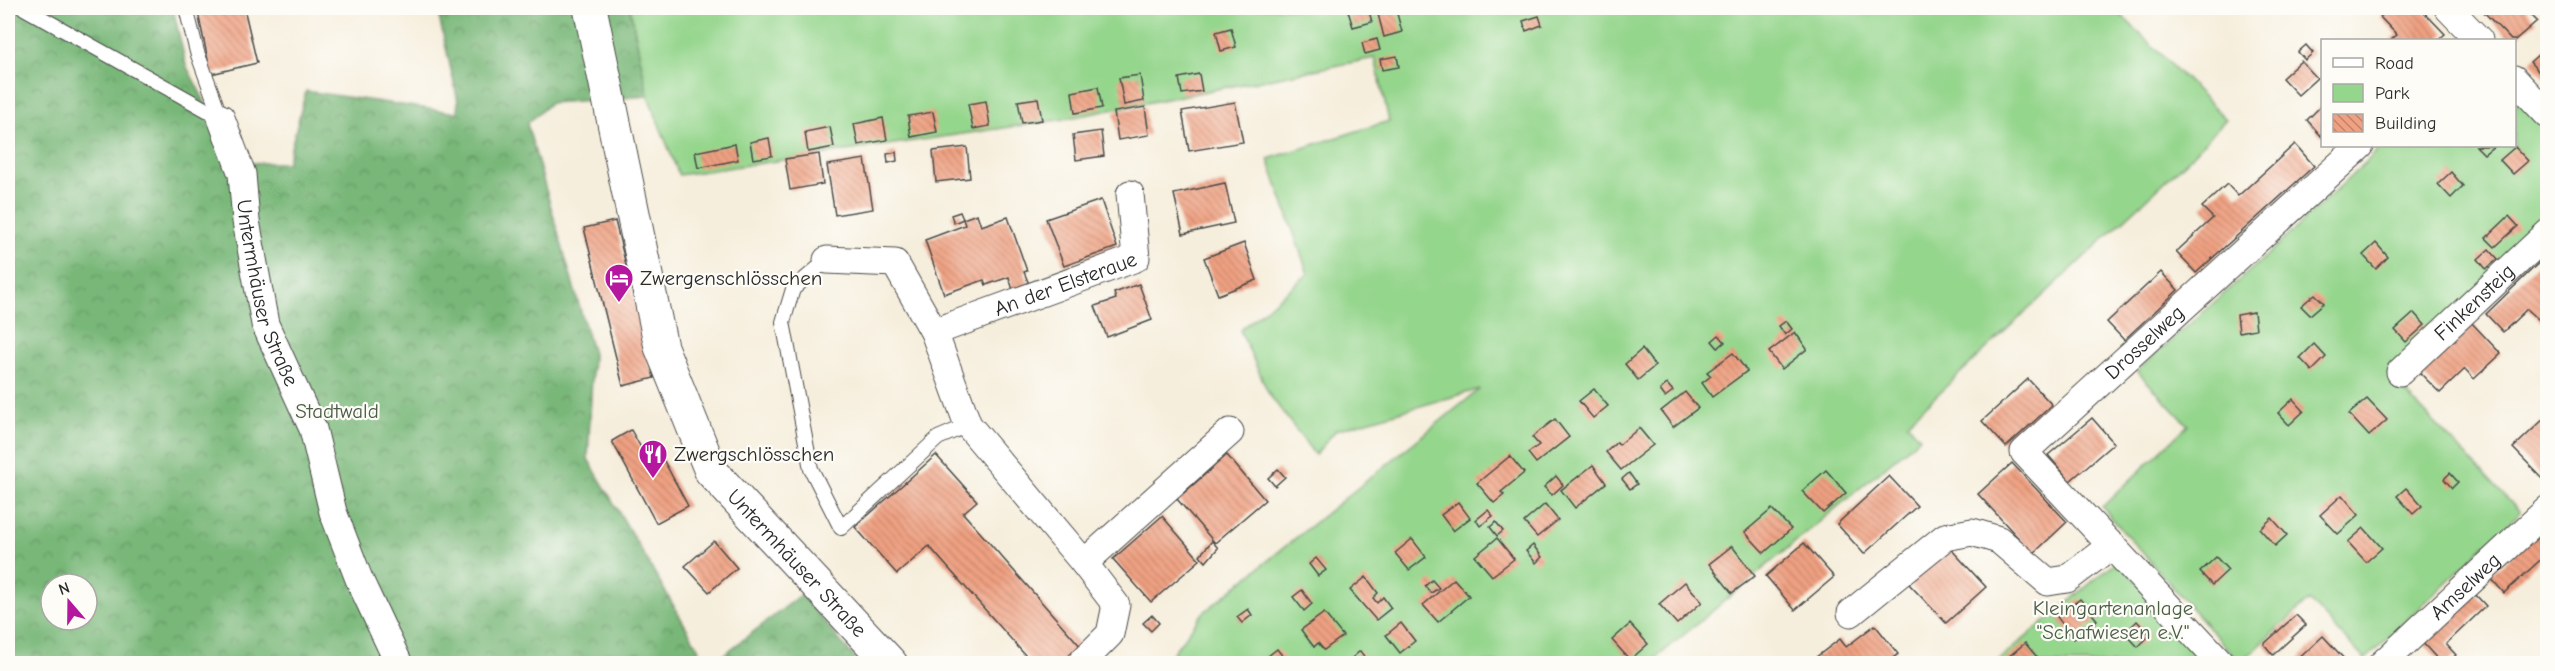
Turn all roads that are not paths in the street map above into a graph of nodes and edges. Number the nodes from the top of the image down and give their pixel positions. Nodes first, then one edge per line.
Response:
1 (24, 8) edge
2 (186, 8) edge
3 (590, 8) edge
4 (2448, 8) edge
5 (2476, 39) edge
6 (2516, 81) edge
7 (2547, 115) edge
8 (221, 118) junction
9 (2359, 147) edge
10 (1130, 194) dead end
11 (2547, 233) edge
12 (827, 260) joint
13 (934, 332) junction
14 (2400, 372) dead end
15 (968, 425) junction
16 (1230, 432) dead end
17 (2547, 509) edge
18 (2112, 545) junction
19 (1084, 564) junction
20 (1851, 613) dead end
21 (399, 663) edge
22 (891, 663) edge
23 (1080, 663) edge
24 (2222, 663) edge
25 (2382, 663) edge

1 - 8 lane
2 - 8 lane
3 - 22 main road, Untermhäuser Straße
4 - 5 street
6 - 7 street
8 - 21 street, Untermhäuser Straße
9 - 18 street, Drosselweg
10 - 13 street, An der Elsteraue
11 - 14 street, Finkensteig
12 - 13 street
12 - 15 lane
13 - 15 street
15 - 19 street
16 - 19 street
17 - 25 street, Amselweg
18 - 20 street
18 - 24 street, Drosselweg
19 - 23 street

